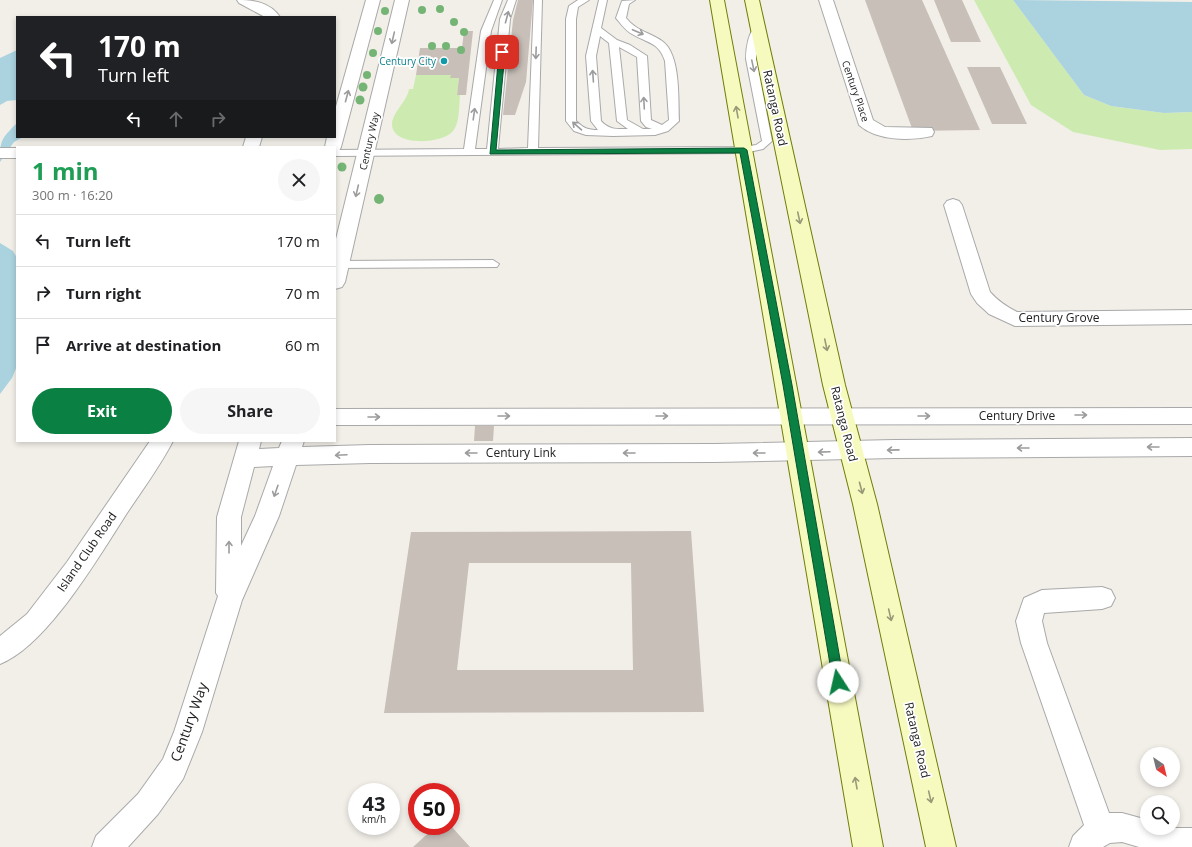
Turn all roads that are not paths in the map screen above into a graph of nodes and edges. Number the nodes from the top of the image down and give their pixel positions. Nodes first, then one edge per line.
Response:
1 (244, 0) edge
2 (373, 0) edge
3 (402, 0) edge
4 (498, 0) edge
5 (512, 0) edge
6 (538, 0) edge
7 (585, 0) edge
8 (603, 0) edge
9 (631, 0) edge
10 (717, 0) edge
11 (752, 0) edge
12 (826, 0) edge
13 (271, 16) edge
14 (596, 29) junction
15 (758, 29) junction
16 (614, 42) junction
17 (664, 129) junction
18 (926, 132) dead end
19 (614, 133) junction
20 (641, 133) junction
21 (336, 136) edge
22 (744, 150) junction
23 (533, 152) junction
24 (336, 153) edge
25 (366, 153) junction
26 (469, 153) junction
27 (492, 153) junction
28 (953, 205) dead end
29 (493, 264) dead end
30 (337, 273) edge
31 (1192, 317) edge
32 (792, 415) junction
33 (1185, 416) edge
34 (336, 417) edge
35 (843, 417) junction
36 (161, 442) edge
37 (1192, 442) edge
38 (1192, 447) edge
39 (290, 449) edge
40 (247, 450) edge
41 (850, 451) junction
42 (798, 453) junction
43 (1102, 598) dead end
44 (229, 600) junction
45 (0, 652) edge
46 (1092, 838) edge
47 (1192, 843) edge
48 (1161, 846) edge
49 (107, 847) edge
50 (868, 847) edge
51 (941, 847) edge

1 - 13 street
21 -> 2 street
3 -> 25 street, Century Way
26 -> 4 lane
27 -> 5 lane
6 -> 23 lane
19 -> 7 lane
8 - 14 lane
9 -> 17 lane
22 -> 10 main road
11 - 15 main road, Ratanga Road
12 - 18 street, Century Place
14 - 16 lane
19 -> 14 lane
15 -> 22 lane
15 -> 35 main road, Ratanga Road
17 -> 16 lane
16 - 20 lane
17 - 20 lane
19 - 20 lane
22 - 23 lane
22 - 32 main road
23 - 27 lane
24 - 25 lane
25 - 26 lane
25 -> 30 street, Century Way
26 - 27 lane
28 - 31 street, Century Grove
29 - 30 lane
34 -> 32 street
32 - 35 street, Century Drive
32 - 42 main road
35 -> 33 street, Century Drive
33 - 37 street
35 - 41 main road, Ratanga Road
36 - 45 street, Island Club Road
38 -> 41 street
39 - 40 street, Century Link
42 -> 39 street, Century Link
39 -> 44 street, Century Way
44 -> 40 street, Century Way
41 -> 42 street, Century Link
41 -> 51 main road, Ratanga Road
50 -> 42 main road
43 - 46 street
44 - 49 street, Century Way
46 - 48 street
47 - 48 street

